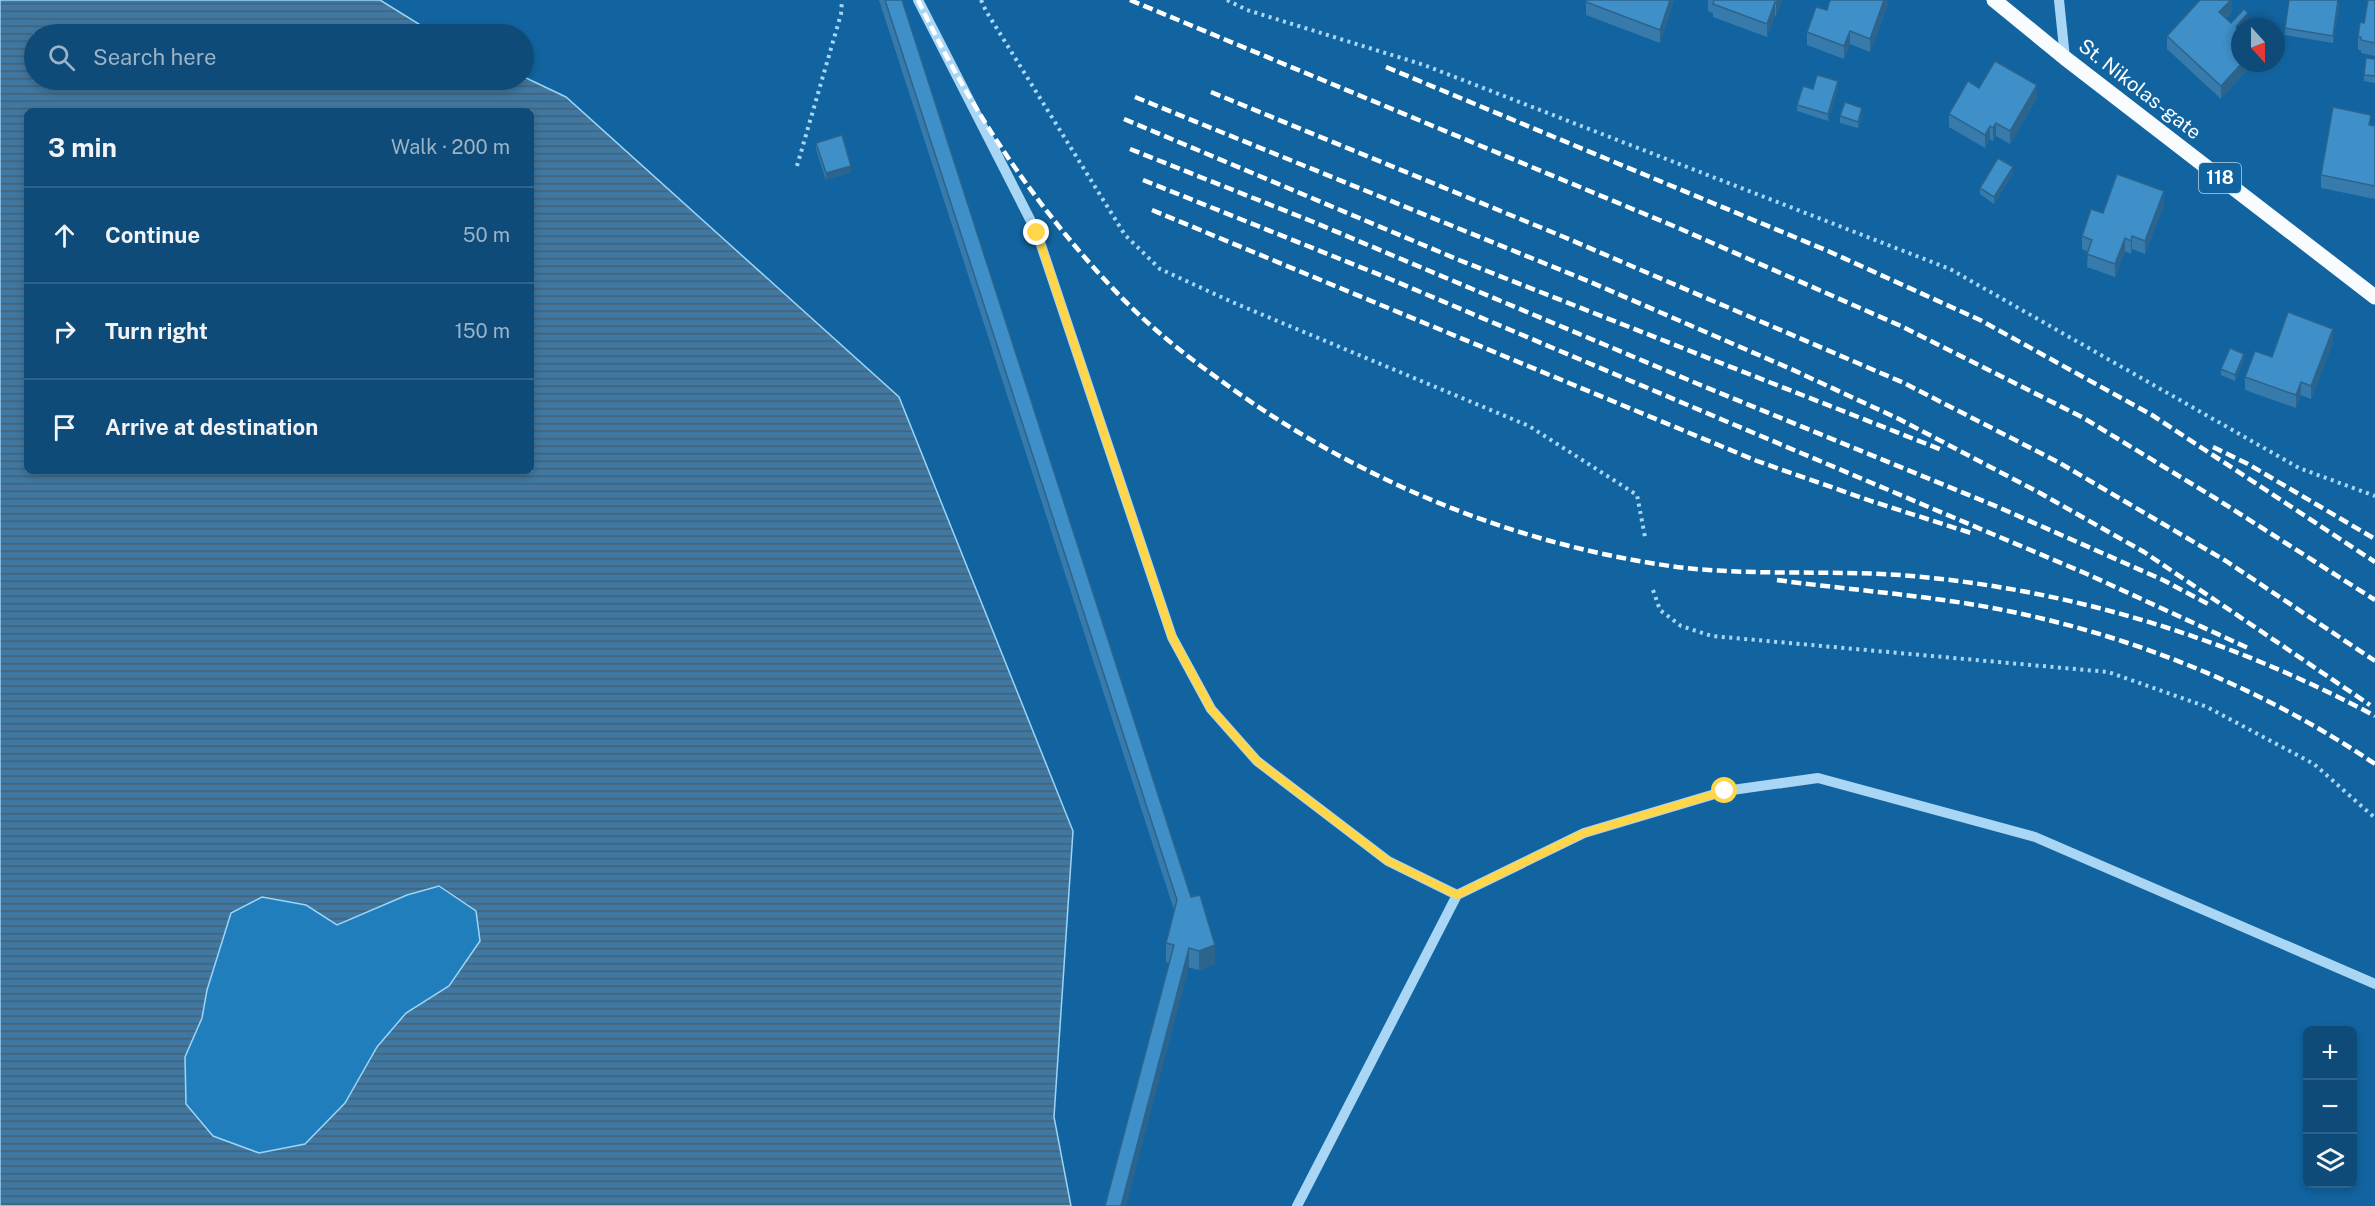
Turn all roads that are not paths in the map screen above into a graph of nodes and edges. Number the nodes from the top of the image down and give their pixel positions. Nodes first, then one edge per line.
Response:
1 (918, 0) edge
2 (1994, 0) edge
3 (2059, 0) edge
4 (2065, 58) junction
5 (2375, 297) edge
6 (1457, 895) junction
7 (2375, 984) edge
8 (1297, 1206) edge

1 - 6 street
2 - 4 main road, St. Nikolas-gate / 118
3 - 4 street
4 - 5 main road, St. Nikolas-gate / 118
6 - 7 street
6 - 8 street

